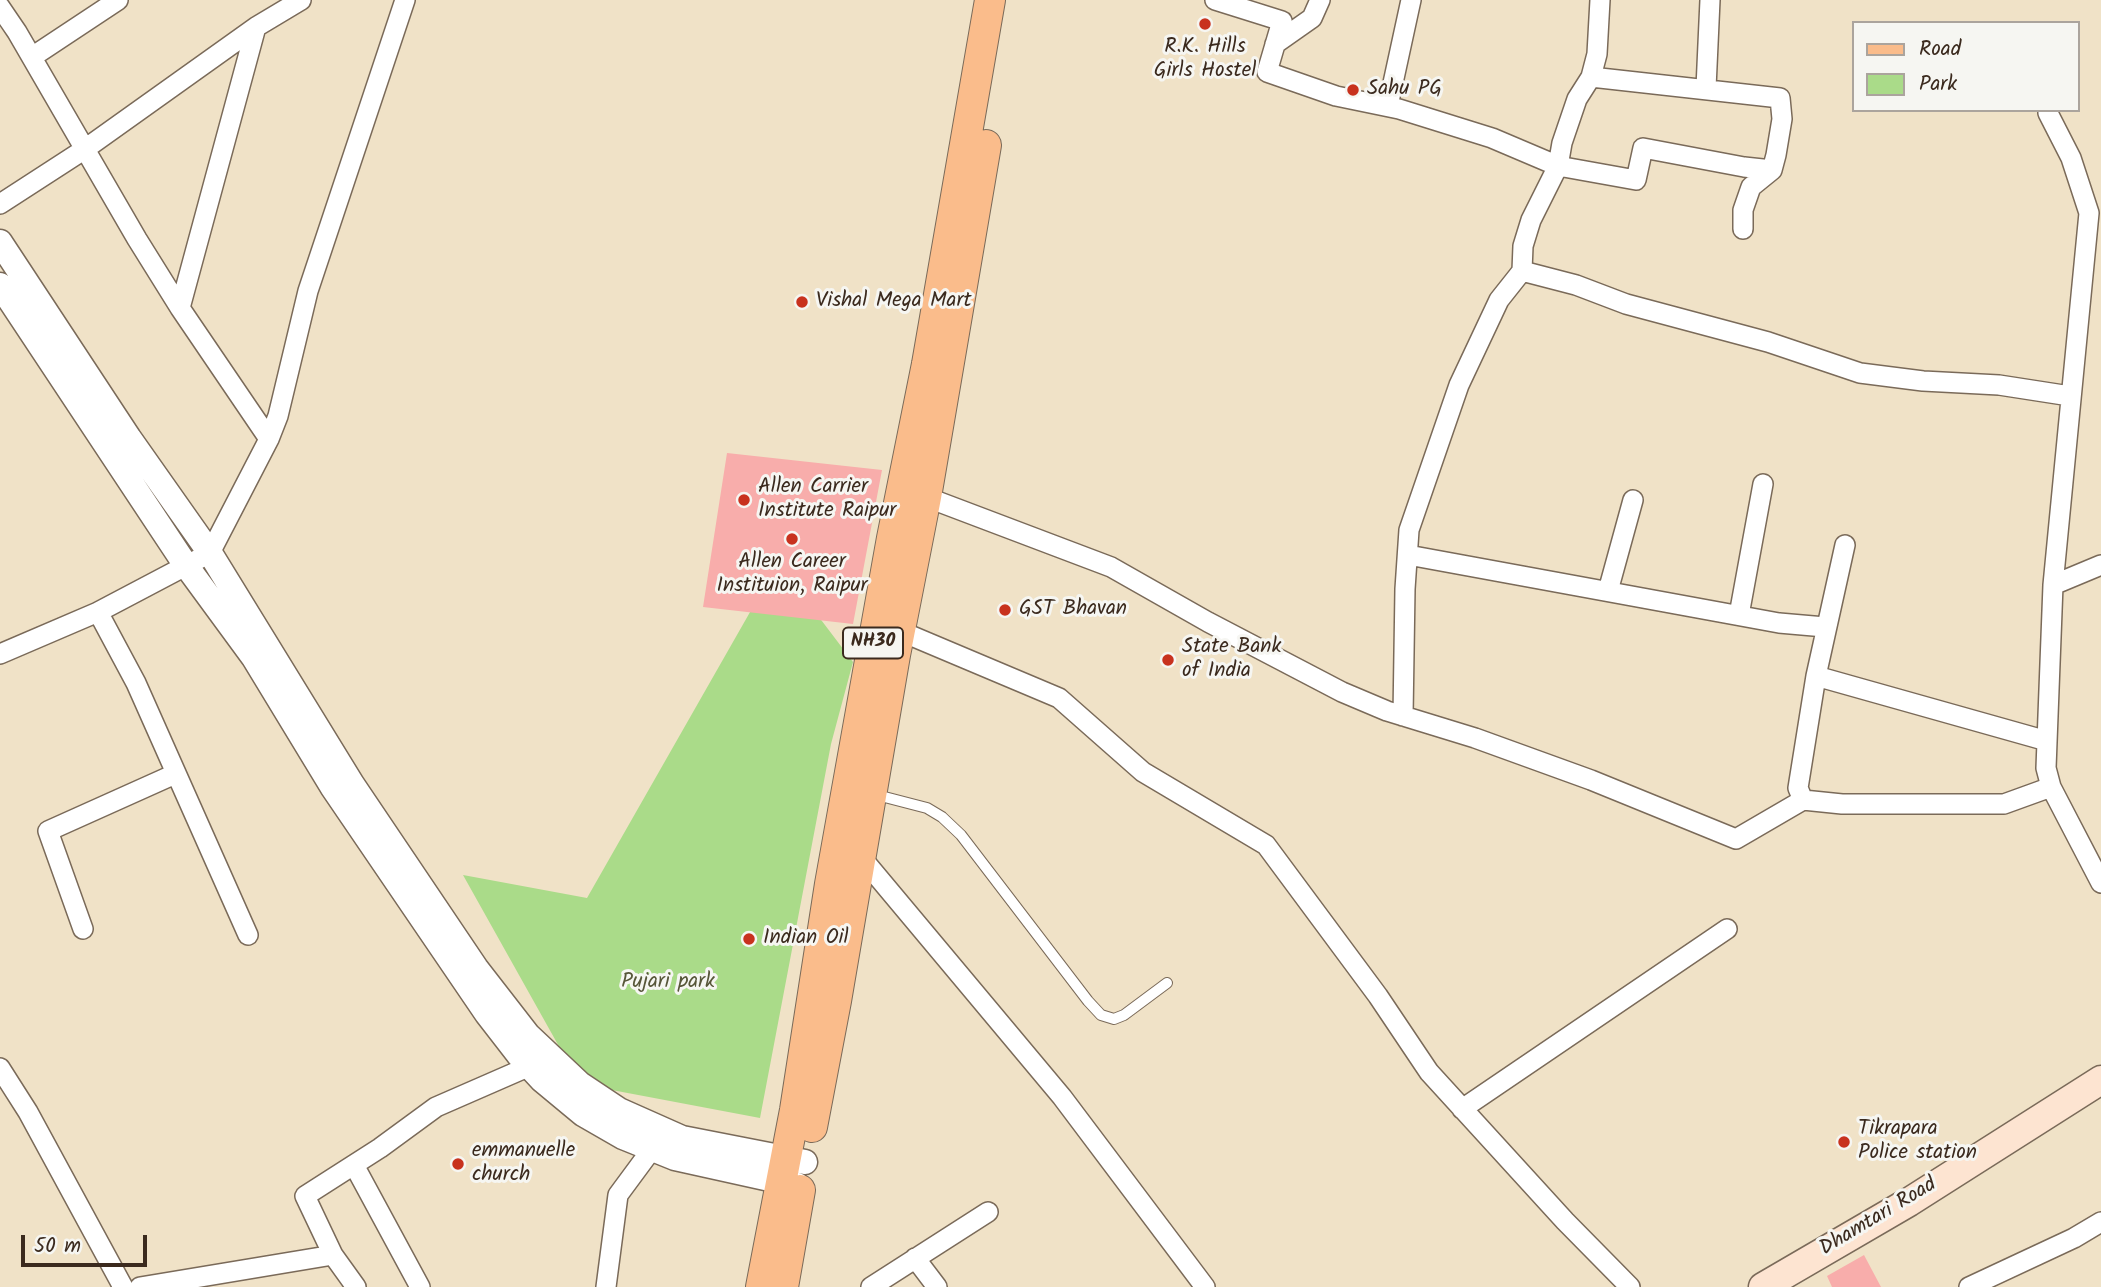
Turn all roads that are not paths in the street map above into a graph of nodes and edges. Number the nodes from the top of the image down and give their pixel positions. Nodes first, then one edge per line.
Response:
1 (118, 0) edge
2 (301, 0) edge
3 (405, 0) edge
4 (990, 0) edge
5 (1009, 0) edge
6 (1214, 0) edge
7 (1320, 0) edge
8 (1411, 0) edge
9 (1600, 0) edge
10 (1710, 0) edge
11 (0, 7) edge
12 (256, 27) junction
13 (1275, 44) junction
14 (32, 57) junction
15 (1591, 78) junction
16 (1706, 88) junction
17 (1388, 106) junction
18 (2048, 113) dead end
19 (85, 149) junction
20 (1558, 166) junction
21 (1772, 170) junction
22 (0, 204) edge
23 (1743, 229) dead end
24 (0, 242) edge
25 (1522, 271) junction
26 (0, 285) edge
27 (180, 308) junction
28 (2070, 397) junction
29 (269, 439) junction
30 (1763, 484) dead end
31 (926, 497) junction
32 (1633, 499) dead end
33 (1845, 545) dead end
34 (211, 553) junction
35 (1408, 555) junction
36 (186, 564) junction
37 (2101, 565) edge
38 (2053, 585) junction
39 (1608, 591) junction
40 (98, 612) junction
41 (1739, 615) junction
42 (1825, 627) junction
43 (900, 631) junction
44 (0, 654) edge
45 (1816, 676) junction
46 (1403, 716) junction
47 (2047, 741) junction
48 (175, 774) junction
49 (2051, 787) junction
50 (872, 793) junction
51 (1803, 800) junction
52 (862, 858) junction
53 (2101, 883) edge
54 (83, 929) dead end
55 (1727, 929) dead end
56 (248, 935) dead end
57 (1167, 983) dead end
58 (530, 1066) junction
59 (0, 1068) edge
60 (2101, 1080) edge
61 (2101, 1102) edge
62 (1462, 1109) junction
63 (652, 1149) junction
64 (354, 1165) junction
65 (793, 1172) junction
66 (988, 1212) dead end
67 (2101, 1222) edge
68 (333, 1255) junction
69 (915, 1258) junction
70 (123, 1287) edge
71 (140, 1287) edge
72 (356, 1287) edge
73 (421, 1287) edge
74 (606, 1287) edge
75 (761, 1287) edge
76 (783, 1287) edge
77 (871, 1287) edge
78 (937, 1287) edge
79 (1205, 1287) edge
80 (1630, 1287) edge
81 (1764, 1287) edge
82 (1799, 1287) edge
83 (1969, 1287) edge

1 - 14 street
2 - 12 street
3 - 29 street
4 - 65 main road, NH30
5 - 31 main road, NH30
6 - 13 street
7 - 13 street
8 - 17 street
9 - 15 street
10 - 16 street
11 - 14 street
12 - 19 street
12 - 27 street
13 - 17 street
14 - 19 street
15 - 16 street
15 - 20 street
16 - 21 street
17 - 20 street
18 - 28 street
19 - 22 street
19 - 27 street
20 - 21 street
20 - 25 street
21 - 23 street
24 - 34 street
25 - 28 street
25 - 35 street
26 - 36 street
27 - 29 street
28 - 38 street
29 - 34 street
30 - 41 street
31 - 43 main road, NH30
31 - 46 street
32 - 39 street
33 - 42 street
34 - 36 street
34 - 65 street
35 - 39 street
35 - 46 street
36 - 40 street
36 - 58 street
37 - 38 street
38 - 47 street
39 - 41 street
40 - 44 street
40 - 48 street
41 - 42 street
42 - 45 street
43 - 50 main road, NH30
43 - 62 street
45 - 47 street
45 - 51 street
46 - 51 street
47 - 49 street
48 - 54 street
48 - 56 street
49 - 51 street
49 - 53 street
50 - 52 main road, NH30
50 - 57 lane
52 - 65 main road, NH30
52 - 79 street
55 - 62 street
58 - 63 street
58 - 64 street
59 - 70 street
60 - 81 main road, Dhamtari Road
61 - 82 main road, Dhamtari Road
62 - 80 street
63 - 65 street
63 - 74 street
64 - 68 street
64 - 73 street
65 - 75 main road, NH30
65 - 76 main road, NH30
66 - 69 street
67 - 83 street
68 - 71 street
68 - 72 street
69 - 77 street
69 - 78 street

